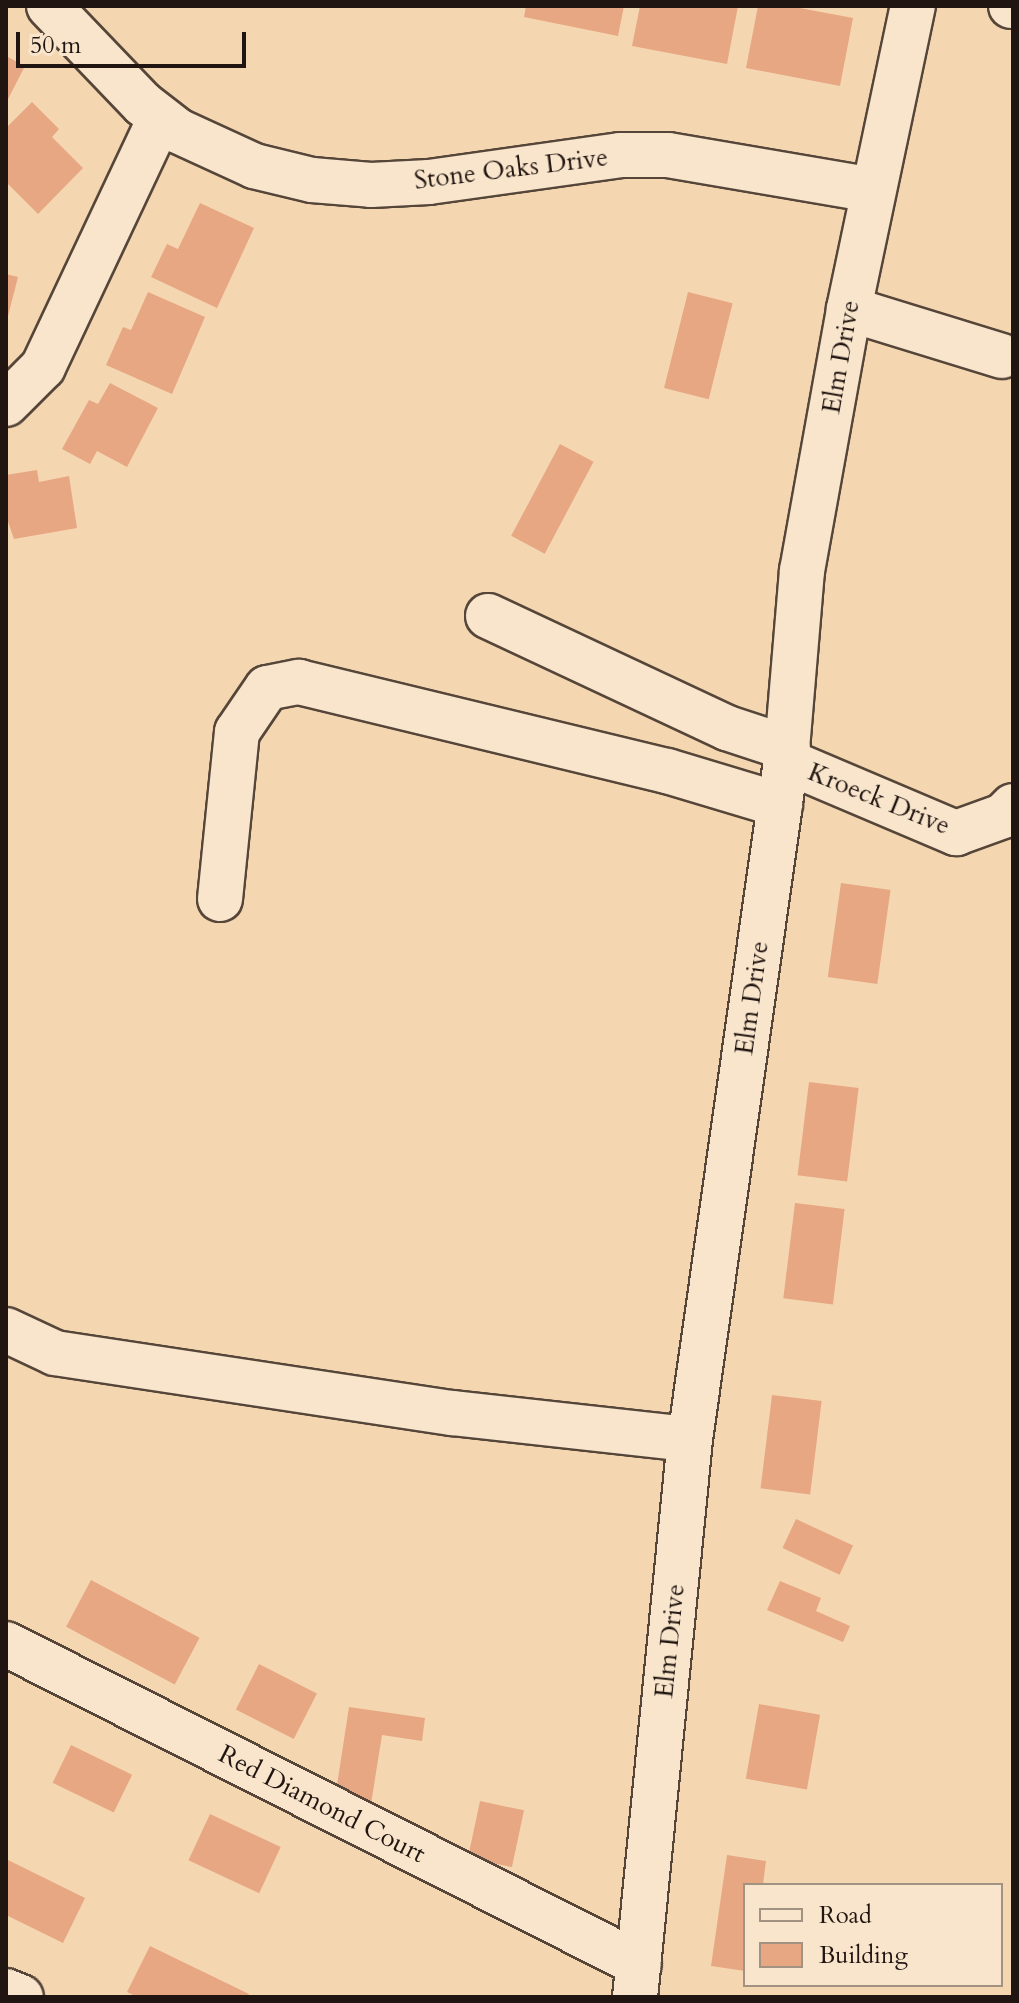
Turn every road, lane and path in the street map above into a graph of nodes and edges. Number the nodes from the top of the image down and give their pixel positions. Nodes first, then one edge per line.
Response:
1 (49, 6) edge
2 (913, 6) edge
3 (160, 118) junction
4 (873, 190) junction
5 (849, 309) junction
6 (1002, 356) dead end
7 (6, 404) edge
8 (488, 616) dead end
9 (787, 755) junction
10 (780, 805) junction
11 (1013, 806) edge
12 (220, 899) dead end
13 (6, 1330) edge
14 (690, 1439) junction
15 (6, 1644) edge
16 (637, 1980) edge
17 (6, 1991) edge
18 (21, 1997) edge

1 - 3 street, Stone Oaks Drive
2 - 4 street, Elm Drive
3 - 4 street, Stone Oaks Drive
3 - 7 street
4 - 5 street, Elm Drive
5 - 6 street
5 - 9 street, Elm Drive
8 - 9 street, Kroeck Drive
9 - 10 street, Elm Drive
9 - 11 street, Kroeck Drive
10 - 12 street
10 - 14 street, Elm Drive
13 - 14 street
14 - 16 street, Elm Drive
15 - 16 street, Red Diamond Court
17 - 18 street

